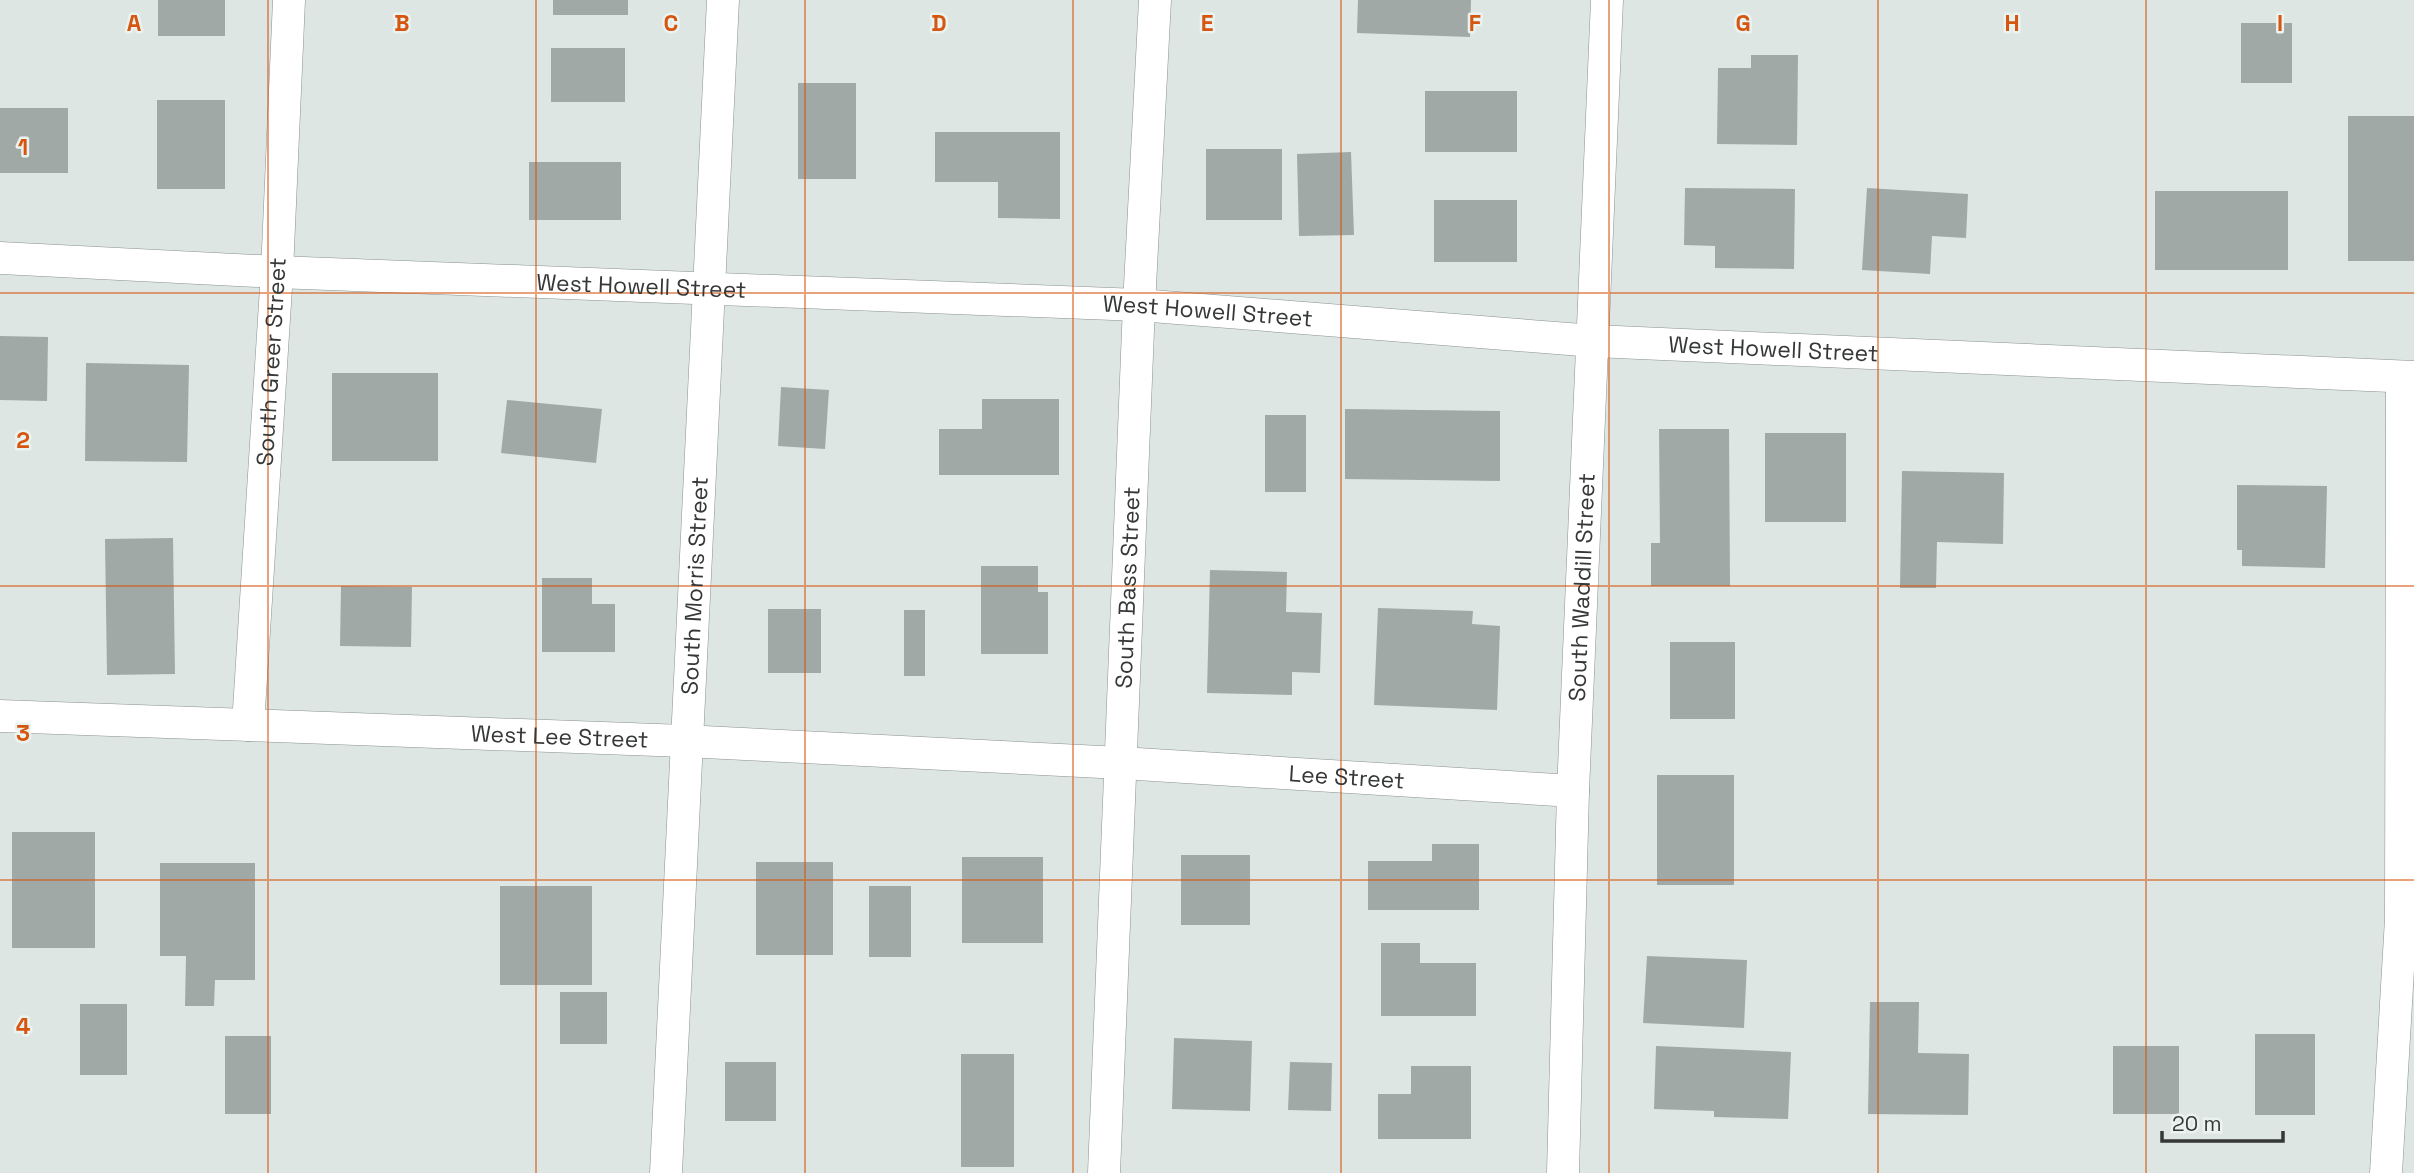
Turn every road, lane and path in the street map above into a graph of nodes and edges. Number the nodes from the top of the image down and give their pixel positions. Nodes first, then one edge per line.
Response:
1 (289, 0) edge
2 (723, 0) edge
3 (1156, 0) edge
4 (1607, 0) edge
5 (0, 258) edge
6 (277, 272) junction
7 (709, 288) junction
8 (1139, 304) junction
9 (1594, 341) junction
10 (2408, 377) edge
11 (0, 716) edge
12 (247, 724) junction
13 (684, 741) junction
14 (1121, 763) junction
15 (1573, 791) junction
16 (2407, 919) edge
17 (666, 1173) edge
18 (1104, 1173) edge
19 (1563, 1173) edge
20 (2386, 1173) edge

1 - 6 street, South Greer Street
2 - 7 street, South Morris Street
3 - 8 street, South Bass Street
4 - 9 street, South Waddill Street
5 - 6 street, West Howell Street
6 - 7 street, West Howell Street
6 - 12 street, South Greer Street
7 - 8 street, West Howell Street
7 - 13 street, South Morris Street
8 - 9 street, West Howell Street
8 - 14 street, South Bass Street
9 - 10 street, West Howell Street
9 - 15 street, South Waddill Street
10 - 16 street
11 - 12 street, West Lee Street
12 - 13 street, West Lee Street
13 - 14 street, West Lee Street
13 - 17 street, South Morris Street
14 - 15 street, Lee Street
14 - 18 street, South Bass Street
15 - 19 street, South Waddill Street
16 - 20 street

